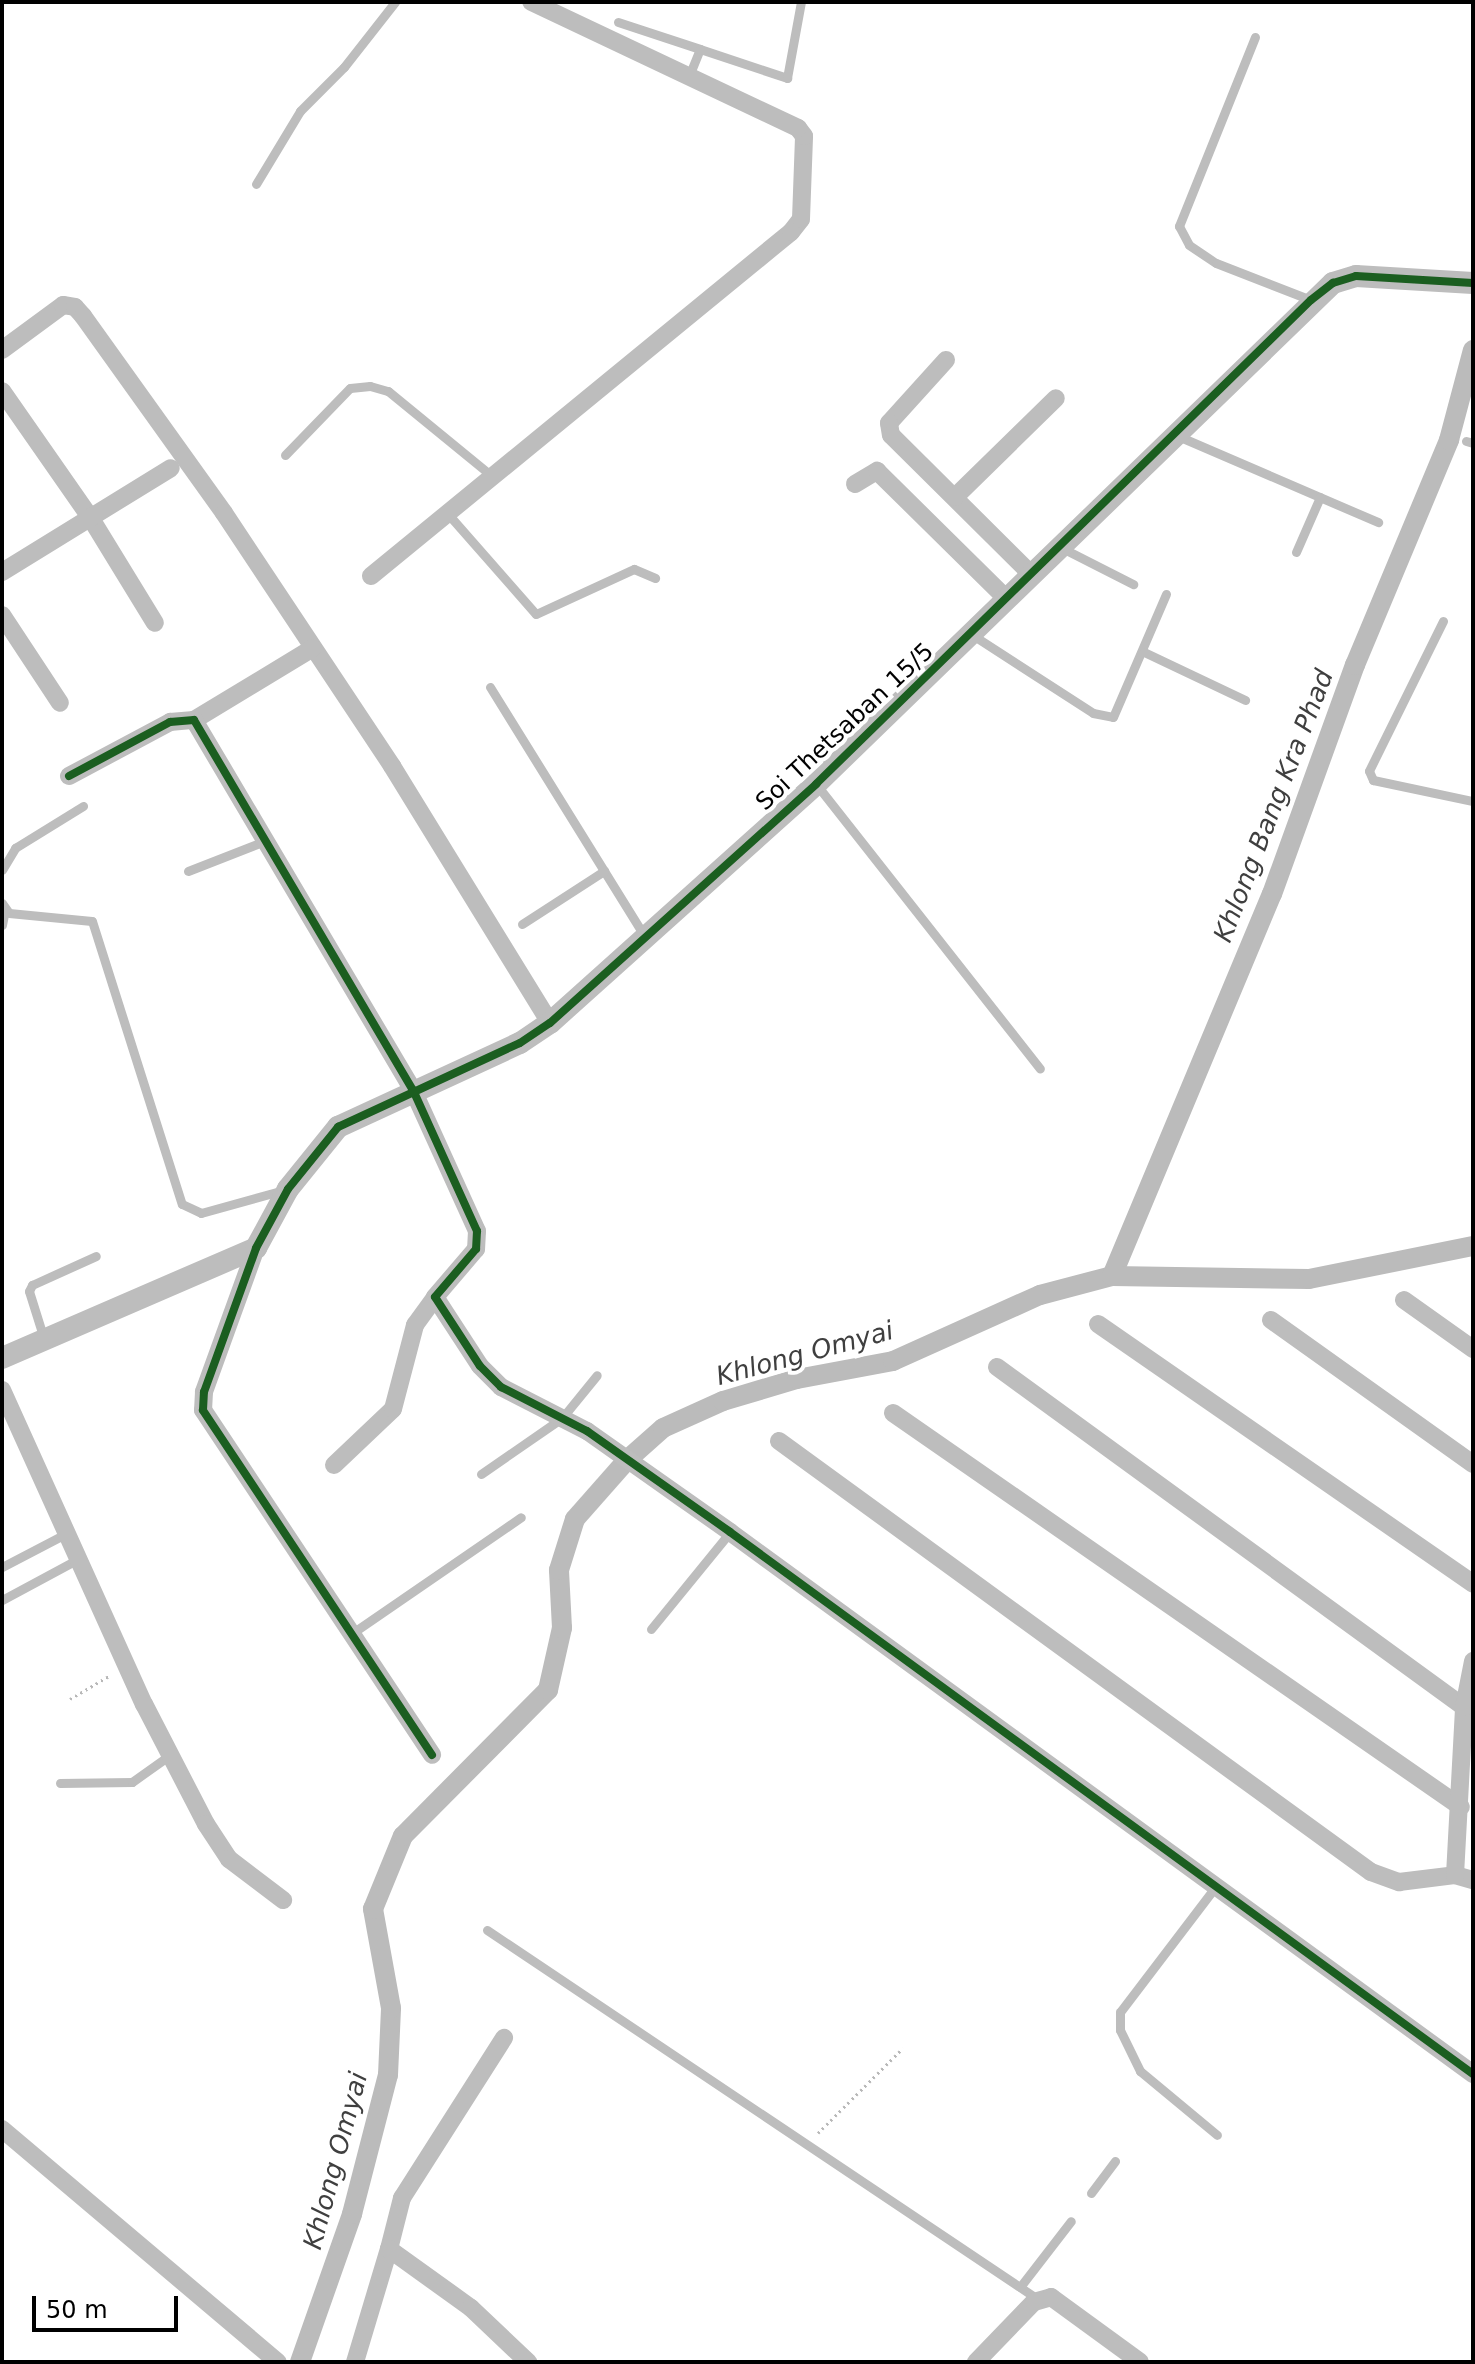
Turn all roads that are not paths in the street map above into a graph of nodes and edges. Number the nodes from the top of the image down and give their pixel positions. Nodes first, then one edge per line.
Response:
1 (395, 2) edge
2 (531, 2) edge
3 (801, 2) edge
4 (618, 22) dead end
5 (1255, 37) dead end
6 (700, 49) junction
7 (689, 76) junction
8 (256, 184) dead end
9 (1473, 283) edge
10 (1311, 300) junction
11 (2, 350) edge
12 (946, 360) dead end
13 (2, 391) edge
14 (1056, 398) dead end
15 (1174, 435) junction
16 (285, 455) dead end
17 (171, 468) dead end
18 (493, 477) junction
19 (855, 484) dead end
20 (955, 497) junction
21 (1320, 497) junction
22 (448, 514) junction
23 (90, 517) junction
24 (1378, 522) dead end
25 (1059, 546) junction
26 (1296, 552) dead end
27 (2, 572) edge
28 (1031, 574) junction
29 (371, 576) dead end
30 (655, 578) dead end
31 (1133, 584) dead end
32 (1166, 594) dead end
33 (1006, 598) junction
34 (2, 615) edge
35 (1443, 621) dead end
36 (155, 623) dead end
37 (971, 634) junction
38 (313, 648) junction
39 (1144, 652) junction
40 (490, 687) dead end
41 (1245, 700) dead end
42 (60, 703) dead end
43 (194, 720) junction
44 (69, 776) dead end
45 (816, 784) junction
46 (1473, 801) edge
47 (83, 806) dead end
48 (267, 840) junction
49 (2, 870) edge
50 (188, 871) dead end
51 (604, 871) junction
52 (3, 907) edge
53 (522, 924) dead end
54 (2, 925) edge
55 (645, 937) junction
56 (550, 1023) junction
57 (1040, 1069) dead end
58 (413, 1090) junction
59 (288, 1189) junction
60 (256, 1248) junction
61 (96, 1256) dead end
62 (435, 1297) junction
63 (1404, 1300) dead end
64 (1271, 1320) dead end
65 (1098, 1324) dead end
66 (44, 1339) junction
67 (1473, 1349) edge
68 (2, 1358) edge
69 (997, 1367) dead end
70 (597, 1375) dead end
71 (2, 1390) edge
72 (893, 1413) dead end
73 (562, 1418) junction
74 (779, 1441) dead end
75 (1473, 1464) edge
76 (334, 1465) dead end
77 (481, 1474) dead end
78 (521, 1517) dead end
79 (730, 1532) junction
80 (67, 1533) junction
81 (78, 1559) junction
82 (2, 1567) edge
83 (1473, 1584) edge
84 (2, 1600) edge
85 (651, 1629) dead end
86 (351, 1634) junction
87 (1473, 1661) edge
88 (1464, 1707) junction
89 (170, 1755) junction
90 (432, 1755) dead end
91 (60, 1783) dead end
92 (1461, 1807) junction
93 (1464, 1878) edge
94 (1216, 1886) junction
95 (283, 1900) dead end
96 (487, 1930) dead end
97 (504, 2038) dead end
98 (1473, 2074) edge
99 (2, 2129) edge
100 (1217, 2135) dead end
101 (1115, 2161) dead end
102 (1091, 2193) dead end
103 (1071, 2221) dead end
104 (389, 2249) junction
105 (1020, 2287) junction
106 (1039, 2300) junction
107 (278, 2362) edge
108 (355, 2362) edge
109 (528, 2362) edge
110 (976, 2362) edge
111 (1140, 2362) edge

1 - 8 lane
2 - 7 street
3 - 6 lane
4 - 6 lane
5 - 10 lane
6 - 7 lane
7 - 18 street
9 - 10 street, Soi Thetsaban 15/5
10 - 15 street, Soi Thetsaban 15/5
11 - 38 street
12 - 20 street
13 - 23 street
14 - 20 street
15 - 21 lane
15 - 25 street, Soi Thetsaban 15/5
16 - 18 lane
17 - 23 street
18 - 22 street
19 - 33 street
20 - 28 street
21 - 24 lane
21 - 26 lane
22 - 29 street
22 - 30 lane
23 - 27 street
23 - 36 street
25 - 28 street, Soi Thetsaban 15/5
25 - 31 lane
28 - 33 street, Soi Thetsaban 15/5
32 - 39 lane
33 - 37 street, Soi Thetsaban 15/5
34 - 42 street
35 - 46 lane
37 - 39 lane
37 - 45 street, Soi Thetsaban 15/5
38 - 43 street
38 - 56 street
39 - 41 lane
40 - 51 lane
43 - 44 street
43 - 48 street
45 - 55 street, Soi Thetsaban 15/5
45 - 57 lane
47 - 49 lane
48 - 50 lane
48 - 58 street
51 - 53 lane
51 - 55 lane
52 - 54 lane
52 - 59 lane
55 - 56 street, Soi Thetsaban 15/5
56 - 58 street, Soi Thetsaban 15/5
58 - 59 street, Soi Thetsaban 15/5
58 - 62 street
59 - 60 street, Soi Thetsaban 15/5
60 - 66 street
60 - 86 street
61 - 66 lane
62 - 73 street
62 - 76 street
63 - 67 street
64 - 75 street
65 - 83 street
66 - 68 street
69 - 88 street
70 - 73 lane
71 - 80 street
72 - 92 street
73 - 77 lane
73 - 79 street
74 - 93 street
78 - 86 lane
79 - 85 lane
79 - 94 street
80 - 81 street
80 - 82 lane
81 - 84 lane
81 - 89 street
86 - 90 street
87 - 88 street
88 - 92 street
89 - 91 lane
89 - 95 street
92 - 93 street
94 - 98 street
94 - 100 lane
96 - 105 lane
97 - 104 street
99 - 107 street
101 - 102 lane
103 - 105 lane
104 - 108 street
104 - 109 street
105 - 106 lane
106 - 110 street
106 - 111 street

